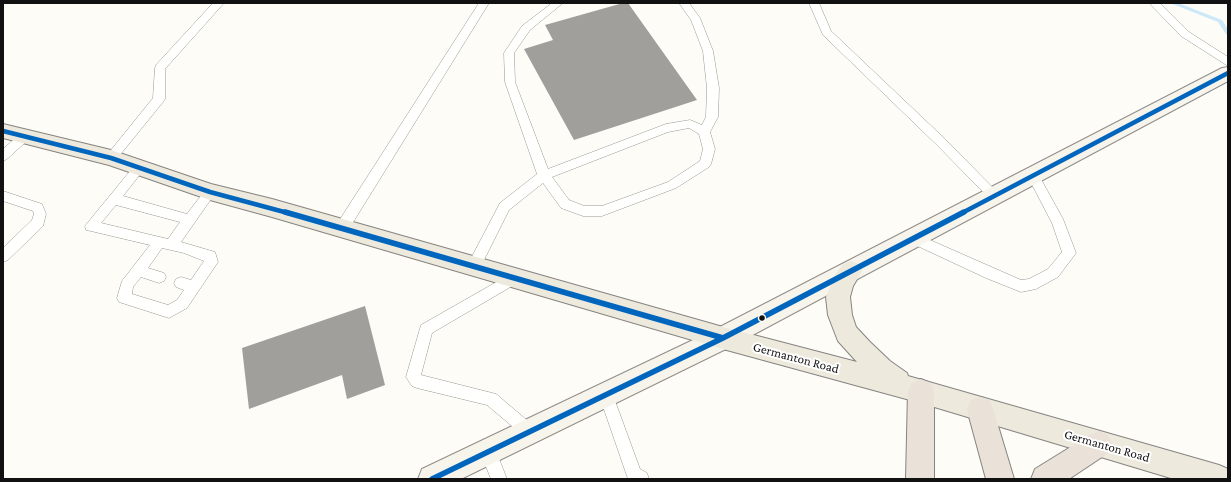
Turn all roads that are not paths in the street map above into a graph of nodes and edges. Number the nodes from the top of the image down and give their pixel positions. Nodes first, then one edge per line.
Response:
1 (219, 3) edge
2 (484, 3) edge
3 (558, 3) edge
4 (684, 3) edge
5 (814, 3) edge
6 (1154, 3) edge
7 (1228, 62) edge
8 (1228, 73) edge
9 (3, 131) edge
10 (704, 132) junction
11 (24, 137) junction
12 (3, 156) edge
13 (111, 158) junction
14 (139, 168) junction
15 (544, 175) junction
16 (1033, 175) junction
17 (210, 192) junction
18 (3, 196) edge
19 (994, 196) junction
20 (114, 199) junction
21 (190, 220) junction
22 (342, 228) junction
23 (914, 238) junction
24 (165, 244) junction
25 (3, 256) edge
26 (474, 266) junction
27 (137, 270) junction
28 (851, 271) junction
29 (159, 277) dead end
30 (514, 278) junction
31 (723, 338) junction
32 (914, 390) junction
33 (606, 395) junction
34 (980, 409) junction
35 (530, 432) junction
36 (1099, 444) junction
37 (488, 452) junction
38 (432, 479) edge
39 (500, 479) edge
40 (641, 479) edge
41 (920, 479) edge
42 (1000, 479) edge
43 (1045, 479) edge
44 (1220, 479) edge

1 - 13 lane
2 - 22 lane
3 - 15 lane
4 - 10 lane
5 - 19 lane
6 - 7 lane
8 - 16 main road
9 - 11 main road, Germanton Road
10 - 15 lane
10 - 15 lane
11 - 12 lane
11 - 13 main road, Germanton Road
13 - 14 main road, Germanton Road
14 - 17 main road, Germanton Road
14 - 20 lane
15 - 26 lane
16 - 19 main road
16 - 23 lane
17 - 21 lane
17 - 22 main road, Germanton Road
18 - 25 lane
19 - 23 main road
20 - 21 lane
20 - 24 lane
21 - 24 lane
22 - 26 main road, Germanton Road
23 - 28 main road
24 - 27 lane
24 - 27 lane
26 - 30 main road, Germanton Road
27 - 29 lane
28 - 31 main road
28 - 32 main road
30 - 31 main road, Germanton Road
30 - 35 lane
31 - 32 main road, Germanton Road
31 - 33 main road
32 - 34 main road, Germanton Road
32 - 41 highway
33 - 35 main road
33 - 40 lane
34 - 36 main road, Germanton Road
34 - 42 highway
35 - 37 main road
36 - 43 highway
36 - 44 main road, Germanton Road
37 - 38 main road
37 - 39 lane

